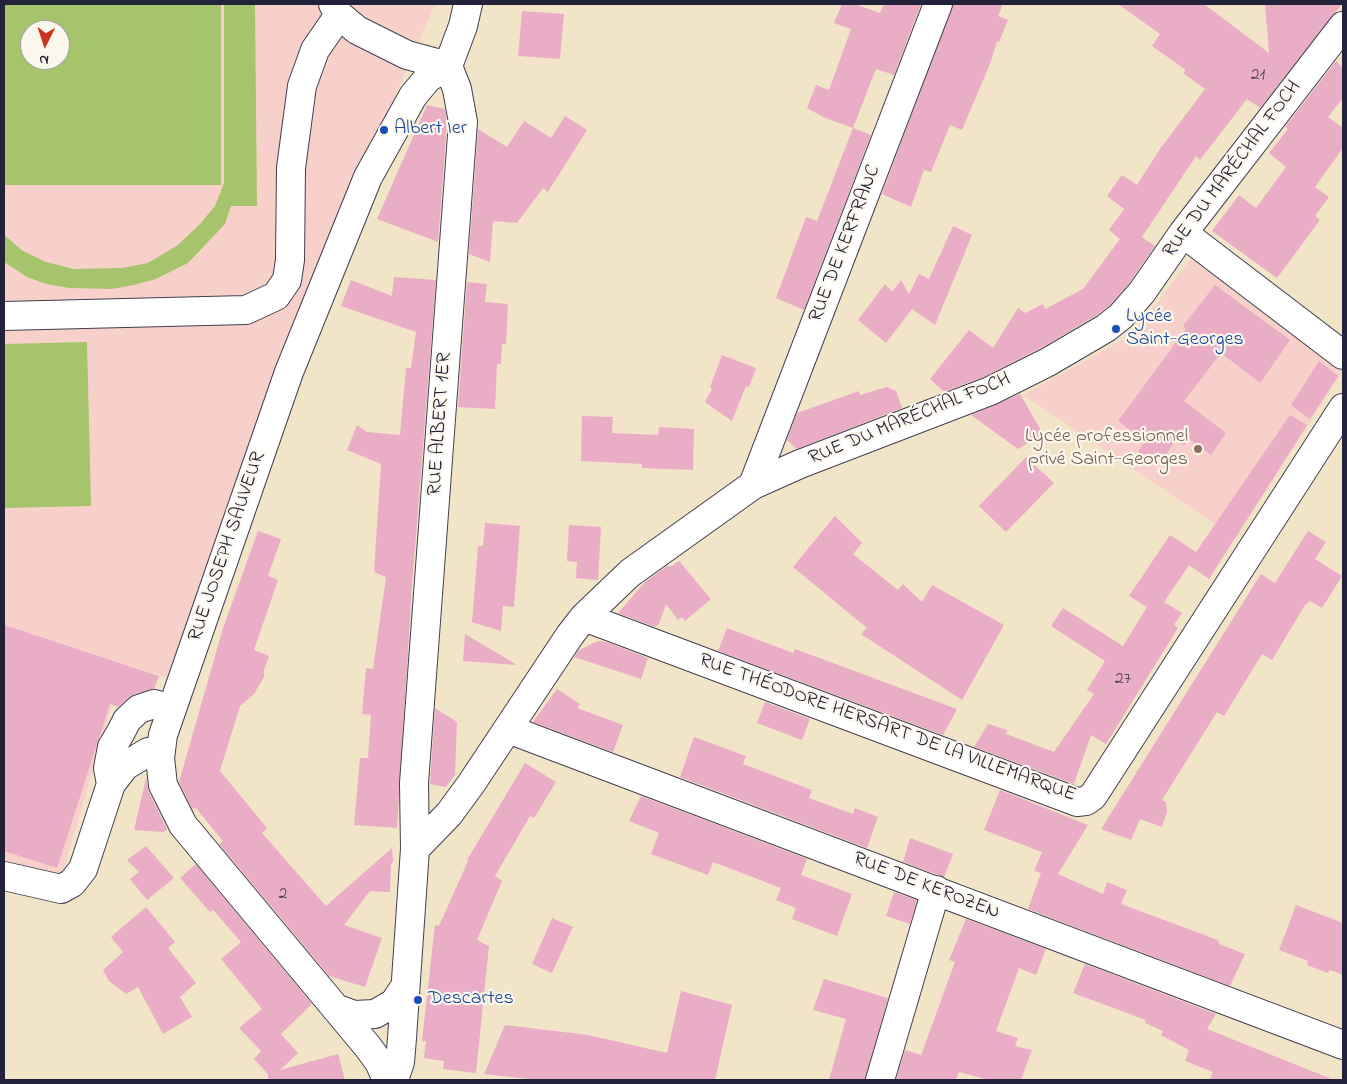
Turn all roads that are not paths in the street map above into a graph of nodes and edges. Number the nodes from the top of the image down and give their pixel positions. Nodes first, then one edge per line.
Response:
1 (468, 4) edge
2 (938, 4) edge
3 (336, 10) edge
4 (1343, 26) edge
5 (448, 66) junction
6 (1183, 234) junction
7 (4, 316) edge
8 (1343, 355) edge
9 (1343, 408) edge
10 (753, 485) junction
11 (584, 617) junction
12 (172, 709) junction
13 (508, 729) junction
14 (161, 751) junction
15 (111, 784) junction
16 (415, 849) junction
17 (4, 876) edge
18 (936, 890) junction
19 (404, 988) junction
20 (338, 1009) junction
21 (1343, 1045) edge
22 (388, 1080) edge
23 (394, 1080) edge
24 (880, 1080) edge

1 - 5 street
2 - 10 street, RUE DE KERFRANC
3 - 5 street
3 - 7 street
4 - 6 street, RUE DU MARÉCHAL FOCH
5 - 12 street, RUE JOSEPH SAUVEUR
5 - 16 street, RUE ALBERT 1ER
6 - 8 street
6 - 10 street, RUE DU MARÉCHAL FOCH
9 - 11 street, RUE THÉODORE HERSART DE LA VILLEMARQUE
10 - 11 street, RUE DU MARÉCHAL FOCH
11 - 13 street, RUE DU MARÉCHAL FOCH
12 - 14 street, RUE JOSEPH SAUVEUR
12 - 15 street
13 - 16 street, RUE DU MARÉCHAL FOCH
13 - 18 street, RUE DE KEROZEN
14 - 15 street
14 - 20 street, RUE JOSEPH SAUVEUR
15 - 17 street
16 - 19 street, RUE ALBERT 1ER
18 - 21 street, RUE DE KEROZEN
18 - 24 street
19 - 20 street
19 - 23 street, RUE ALBERT 1ER
20 - 22 street, RUE JOSEPH SAUVEUR

